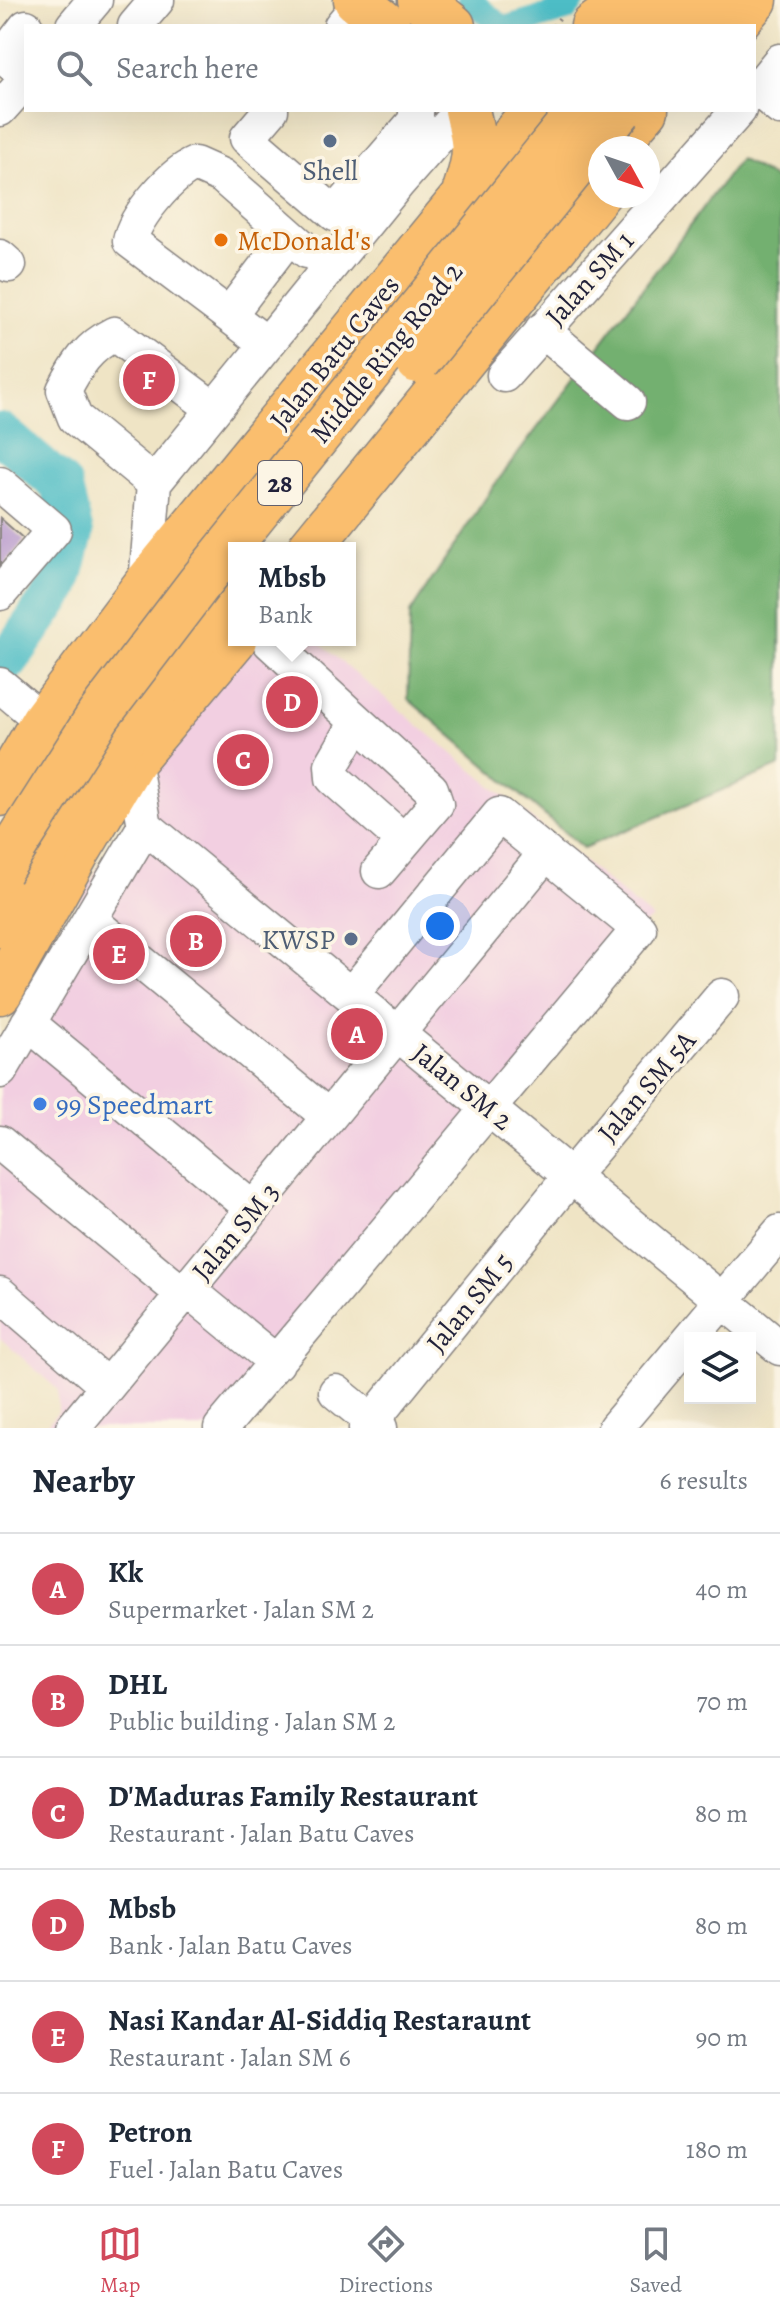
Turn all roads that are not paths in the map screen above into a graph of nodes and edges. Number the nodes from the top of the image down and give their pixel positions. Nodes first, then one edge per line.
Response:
1 (157, 0) edge
2 (420, 0) edge
3 (668, 0) edge
4 (708, 0) edge
5 (755, 0) edge
6 (618, 16) edge
7 (137, 24) edge
8 (450, 24) edge
9 (689, 24) edge
10 (735, 24) edge
11 (24, 30) edge
12 (780, 61) edge
13 (24, 75) edge
14 (24, 79) edge
15 (758, 100) edge
16 (0, 109) edge
17 (269, 112) edge
18 (416, 112) edge
19 (462, 112) edge
20 (465, 112) edge
21 (578, 112) edge
22 (618, 112) edge
23 (645, 112) edge
24 (663, 112) edge
25 (747, 112) edge
26 (525, 115) edge
27 (628, 136) edge
28 (638, 136) edge
29 (588, 166) edge
30 (388, 174) junction
31 (463, 195) junction
32 (588, 195) edge
33 (383, 292) junction
34 (229, 315) junction
35 (542, 330) junction
36 (267, 344) junction
37 (484, 367) junction
38 (628, 402) dead end
39 (214, 409) junction
40 (154, 483) junction
41 (0, 484) edge
42 (233, 542) edge
43 (272, 542) edge
44 (316, 542) edge
45 (228, 548) edge
46 (146, 584) junction
47 (0, 593) edge
48 (228, 598) edge
49 (247, 646) edge
50 (258, 646) edge
51 (0, 685) edge
52 (43, 721) junction
53 (357, 722) junction
54 (133, 760) junction
55 (0, 794) edge
56 (145, 826) junction
57 (404, 841) junction
58 (546, 853) junction
59 (76, 855) junction
60 (0, 870) edge
61 (379, 871) dead end
62 (90, 920) junction
63 (0, 925) edge
64 (351, 995) junction
65 (722, 996) dead end
66 (14, 1008) edge
67 (397, 1034) junction
68 (0, 1071) edge
69 (489, 1109) junction
70 (329, 1117) junction
71 (0, 1143) edge
72 (571, 1176) junction
73 (253, 1209) junction
74 (780, 1232) edge
75 (185, 1291) junction
76 (0, 1294) edge
77 (721, 1299) junction
78 (780, 1348) edge
79 (277, 1363) junction
80 (107, 1386) junction
81 (336, 1392) dead end
82 (373, 1426) edge
83 (73, 1428) edge
84 (221, 1428) edge
85 (615, 1428) edge

1 - 7 street
2 - 8 main road
3 - 6 main road
4 - 9 main road
5 - 10 main road
11 - 13 street
12 - 15 street, Jalan SM 1
14 - 16 street
17 - 30 street
18 - 30 street
19 - 30 street
20 - 31 main road
21 - 42 main road, Middle Ring Road 2 / 28, bridge
22 - 43 main road, Middle Ring Road 2 / 28, bridge
23 - 27 main road
24 - 28 main road
25 - 35 street, Jalan SM 1
26 - 29 main road
26 - 31 main road, Jalan Batu Caves
30 - 36 street
31 - 33 main road, Jalan Batu Caves
32 - 37 main road
33 - 37 main road
33 - 46 main road, Jalan Batu Caves
34 - 34 street
34 - 36 street
35 - 37 street, Jalan SM 1
35 - 38 street
36 - 39 street
37 - 44 main road
39 - 40 street
39 - 40 street
40 - 46 street
41 - 47 street
45 - 60 main road, Middle Ring Road 2 / 28, bridge
46 - 52 main road, Jalan Batu Caves
48 - 63 main road
49 - 54 main road
50 - 53 street
51 - 52 street
52 - 55 main road, Jalan Batu Caves
53 - 57 street
53 - 57 street
54 - 56 street
54 - 59 main road
56 - 59 street
56 - 62 street
56 - 64 street, Jalan SM 2
57 - 61 street
58 - 64 street
58 - 67 street, Jalan SM 3
58 - 69 street
59 - 66 main road
62 - 66 street
62 - 70 street
64 - 67 street, Jalan SM 2
65 - 72 street, Jalan SM 5A
66 - 68 street
66 - 73 street
67 - 69 street, Jalan SM 2
67 - 70 street, Jalan SM 3
69 - 72 street, Jalan SM 2
69 - 79 street
70 - 73 street, Jalan SM 3
71 - 75 street
72 - 77 street, Jalan SM 2
72 - 82 street, Jalan SM 5
73 - 75 street, Jalan SM 3
74 - 77 street
75 - 79 street
75 - 80 street, Jalan SM 3
76 - 80 street
77 - 78 street, Jalan SM 2
77 - 85 street
79 - 84 street
80 - 83 street, Jalan SM 3
81 - 82 street

